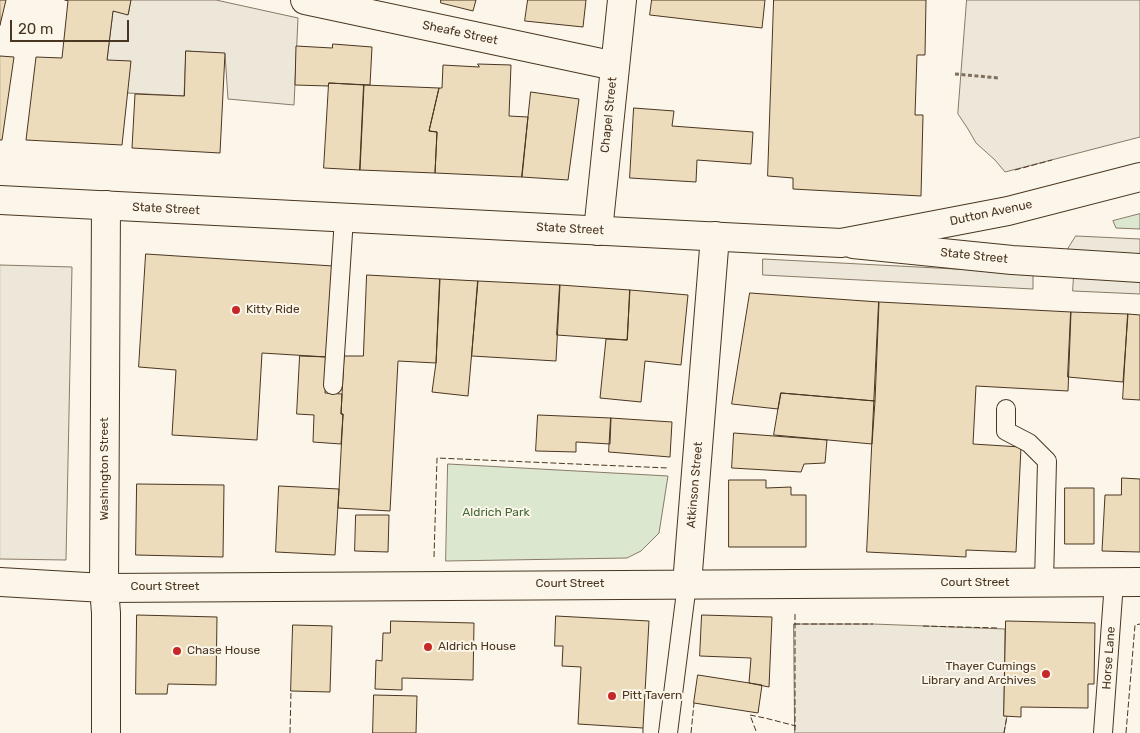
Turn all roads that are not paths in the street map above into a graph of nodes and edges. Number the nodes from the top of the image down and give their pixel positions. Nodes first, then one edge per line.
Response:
1 (305, 0) edge
2 (622, 0) edge
3 (615, 66) junction
4 (1140, 177) edge
5 (0, 200) edge
6 (106, 205) junction
7 (344, 218) junction
8 (598, 231) junction
9 (715, 236) junction
10 (841, 243) junction
11 (1140, 268) edge
12 (333, 384) dead end
13 (1006, 409) dead end
14 (0, 582) edge
15 (1044, 582) junction
16 (1127, 582) edge
17 (687, 584) junction
18 (104, 588) junction
19 (106, 733) edge
20 (668, 733) edge
21 (1103, 733) edge

1 - 3 street, Sheafe Street
2 - 3 street, Chapel Street
3 - 8 street, Chapel Street
4 - 10 street, Dutton Avenue
5 - 6 street, State Street
6 - 7 street, State Street
6 - 18 street, Washington Street
7 - 8 street, State Street
7 - 12 lane
8 - 9 street, State Street
9 - 10 street, State Street
9 - 17 street, Atkinson Street
10 - 11 street, State Street
13 - 15 lane
14 - 18 street, Court Street
15 - 16 street, Court Street
15 - 17 street, Court Street
16 - 21 lane, Horse Lane
17 - 18 street, Court Street
17 - 20 lane, Atkinson Street
18 - 19 street, Washington Street

